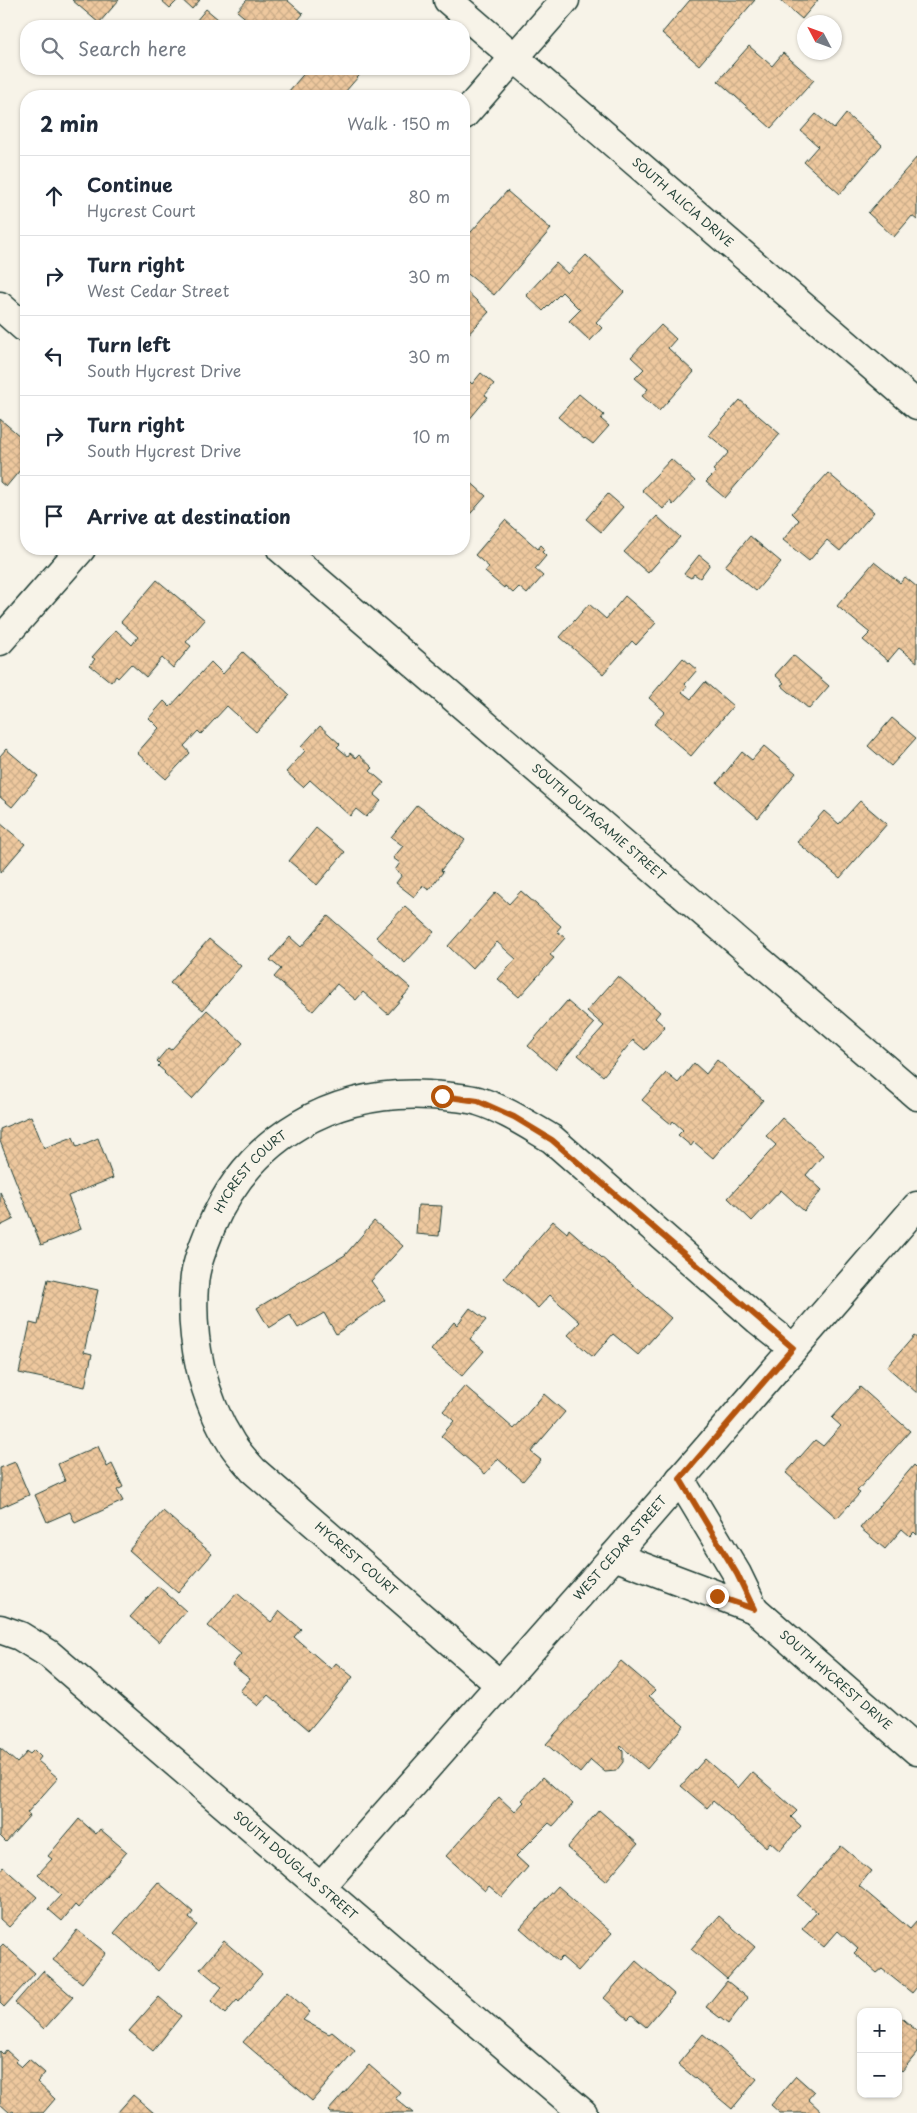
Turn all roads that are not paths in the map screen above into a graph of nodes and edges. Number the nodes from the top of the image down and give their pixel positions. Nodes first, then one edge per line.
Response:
1 (448, 0) edge
2 (564, 0) edge
3 (514, 58) junction
4 (470, 108) edge
5 (0, 306) edge
6 (20, 324) edge
7 (917, 405) edge
8 (76, 555) edge
9 (288, 555) edge
10 (0, 641) edge
11 (917, 1096) edge
12 (917, 1206) edge
13 (793, 1348) junction
14 (680, 1479) junction
15 (614, 1556) junction
16 (754, 1609) junction
17 (0, 1629) edge
18 (499, 1684) junction
19 (917, 1751) edge
20 (321, 1887) junction
21 (583, 2113) edge

1 - 3 street, SOUTH ALICIA DRIVE
2 - 3 street
3 - 4 street
3 - 7 street, SOUTH ALICIA DRIVE
5 - 6 street
8 - 10 street
9 - 11 street, SOUTH OUTAGAMIE STREET
12 - 13 street, WEST CEDAR STREET
13 - 14 street, WEST CEDAR STREET
13 - 18 street, HYCREST COURT
14 - 15 street, WEST CEDAR STREET
14 - 16 street, SOUTH HYCREST DRIVE
15 - 16 street, SOUTH HYCREST DRIVE
15 - 18 street, WEST CEDAR STREET
16 - 19 street, SOUTH HYCREST DRIVE
17 - 20 street, SOUTH DOUGLAS STREET
18 - 20 street, WEST CEDAR STREET
20 - 21 street, SOUTH DOUGLAS STREET

